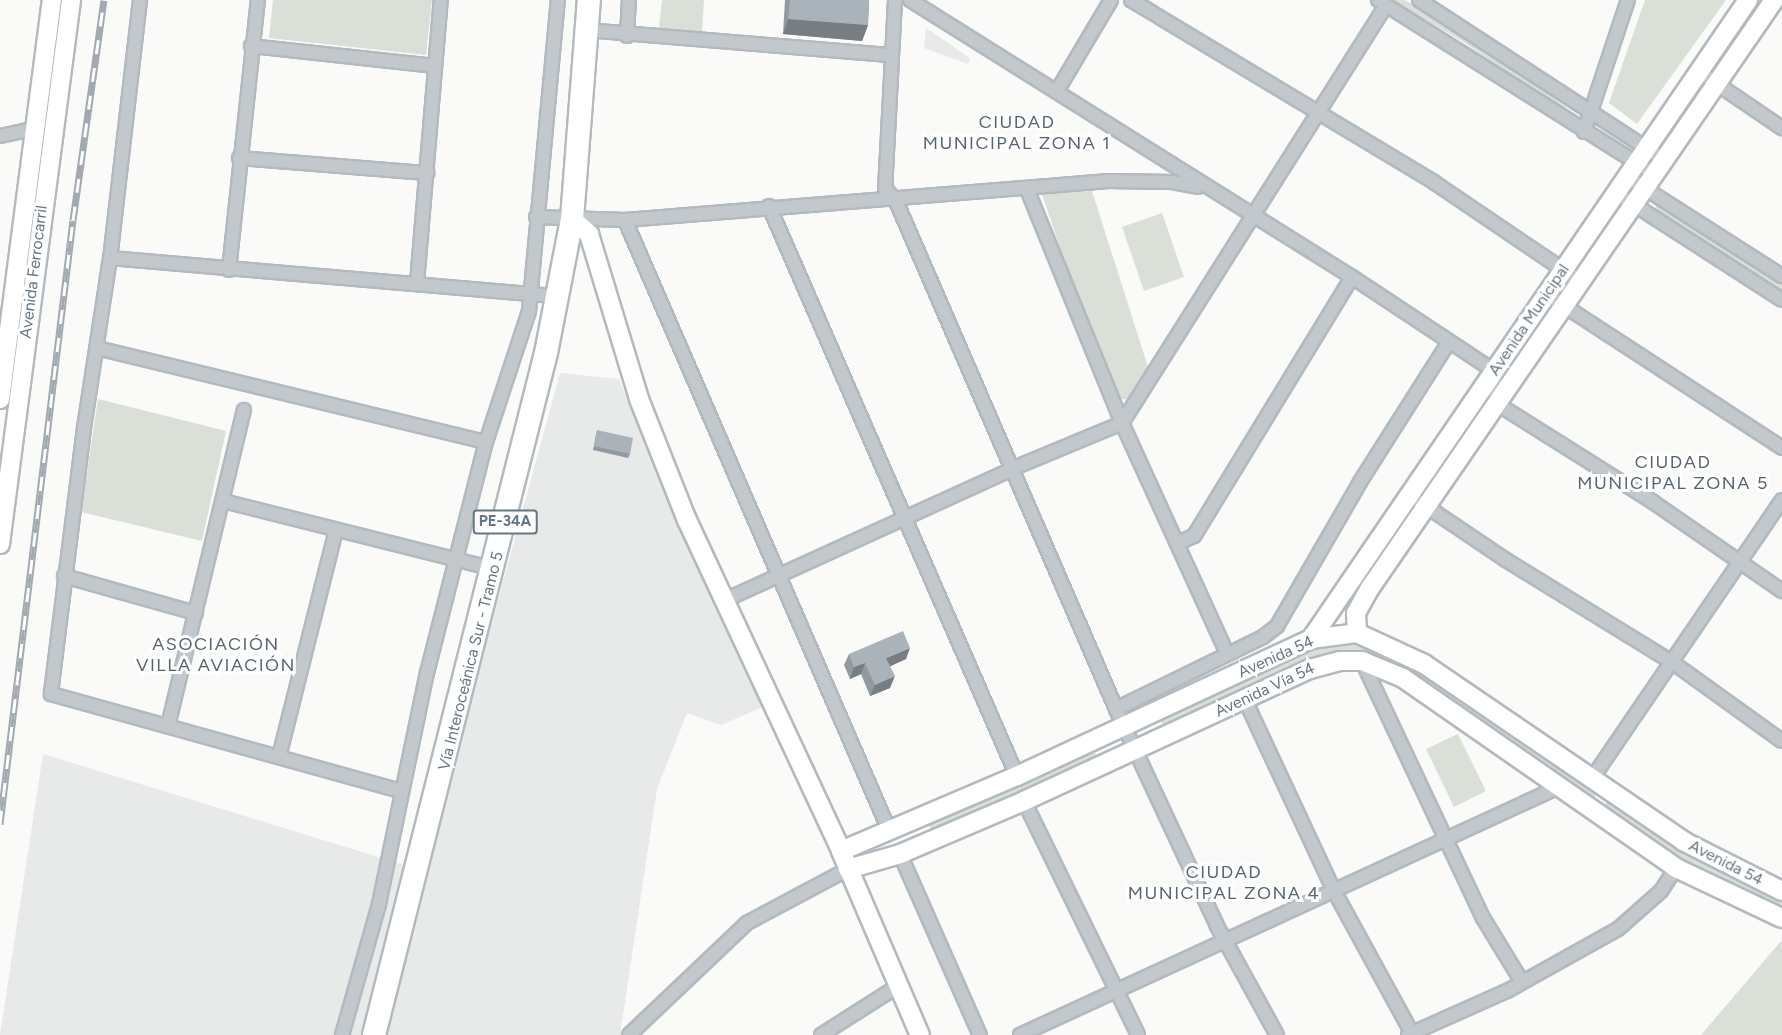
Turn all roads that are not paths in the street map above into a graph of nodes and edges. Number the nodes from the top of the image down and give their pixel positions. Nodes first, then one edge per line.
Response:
1 (52, 0) edge
2 (71, 0) edge
3 (140, 0) edge
4 (258, 0) edge
5 (441, 0) edge
6 (558, 0) edge
7 (589, 0) edge
8 (629, 0) edge
9 (895, 0) edge
10 (910, 0) edge
11 (1111, 0) edge
12 (1131, 0) edge
13 (1419, 0) edge
14 (1628, 0) edge
15 (1748, 0) edge
16 (1774, 0) edge
17 (1382, 2) edge
18 (586, 30) junction
19 (627, 36) junction
20 (250, 46) junction
21 (892, 55) junction
22 (434, 66) junction
23 (1698, 71) junction
24 (1716, 84) junction
25 (1057, 91) junction
26 (1317, 113) junction
27 (1592, 113) junction
28 (1782, 128) edge
29 (33, 129) junction
30 (1584, 132) junction
31 (0, 136) edge
32 (1646, 147) junction
33 (239, 158) junction
34 (1631, 170) junction
35 (427, 173) junction
36 (1654, 174) junction
37 (1027, 189) junction
38 (1207, 189) junction
39 (1616, 193) junction
40 (896, 201) junction
41 (1633, 205) junction
42 (769, 206) junction
43 (536, 217) junction
44 (1253, 218) junction
45 (572, 219) junction
46 (625, 220) junction
47 (110, 258) junction
48 (229, 270) junction
49 (1563, 270) junction
50 (1782, 276) edge
51 (1352, 277) junction
52 (1580, 281) junction
53 (417, 283) junction
54 (529, 294) junction
55 (1546, 294) junction
56 (556, 296) junction
57 (1782, 300) edge
58 (1563, 306) junction
59 (1449, 342) junction
60 (97, 348) junction
61 (1494, 371) junction
62 (1, 379) edge
63 (0, 399) edge
64 (1496, 403) junction
65 (244, 410) dead end
66 (1122, 423) junction
67 (486, 442) junction
68 (1782, 448) edge
69 (1014, 468) junction
70 (1408, 494) junction
71 (1782, 500) edge
72 (223, 501) junction
73 (1425, 505) junction
74 (904, 518) junction
75 (336, 530) junction
76 (1178, 543) junction
77 (0, 544) edge
78 (456, 559) junction
79 (1740, 561) junction
80 (494, 570) junction
81 (777, 575) junction
82 (64, 576) junction
83 (1782, 591) edge
84 (725, 600) junction
85 (196, 614) junction
86 (1357, 633) junction
87 (1311, 639) junction
88 (1227, 653) junction
89 (1362, 661) junction
90 (1672, 662) junction
91 (1245, 700) junction
92 (1116, 709) junction
93 (168, 726) junction
94 (1124, 726) junction
95 (1782, 741) edge
96 (1135, 749) junction
97 (279, 757) junction
98 (1017, 776) junction
99 (1593, 777) junction
100 (1561, 786) junction
101 (400, 791) junction
102 (1024, 801) junction
103 (889, 830) junction
104 (1447, 838) junction
105 (841, 851) junction
106 (900, 854) junction
107 (1676, 868) junction
108 (848, 869) junction
109 (1333, 889) junction
110 (1782, 891) edge
111 (1782, 918) edge
112 (1226, 940) junction
113 (1522, 982) junction
114 (898, 986) junction
115 (1117, 993) junction
116 (1410, 1034) edge
117 (342, 1035) edge
118 (374, 1035) edge
119 (629, 1035) edge
120 (821, 1035) edge
121 (920, 1035) edge
122 (980, 1035) edge
123 (1020, 1035) edge
124 (1138, 1035) edge
125 (1276, 1035) edge

1 - 29 main road, Avenida Ferrocarril
2 - 77 main road, Avenida Ferrocarril
3 - 47 street
4 - 20 street
5 - 22 street
6 - 43 street
7 - 18 highway, Vía Interoceánica Sur - Tramo 5 / PE-34A
8 - 19 street
9 - 21 street
10 - 25 street
11 - 25 street
12 - 26 street
13 - 27 street
14 - 27 street
15 - 23 main road, Avenida Municipal
16 - 24 main road, Avenida Municipal
17 - 26 street
17 - 30 street
18 - 19 street
18 - 45 highway, Vía Interoceánica Sur - Tramo 5 / PE-34A
19 - 21 street
20 - 22 street
20 - 33 street
21 - 40 street
22 - 35 street
23 - 24 street
23 - 32 main road, Avenida Municipal
24 - 28 street
24 - 36 main road, Avenida Municipal
25 - 38 street
26 - 44 street
26 - 49 street
27 - 30 street
27 - 32 street
29 - 31 street
29 - 62 main road, Avenida Ferrocarril
30 - 34 street
32 - 34 main road, Avenida Municipal
32 - 36 street
33 - 35 street
33 - 48 street
34 - 36 street
34 - 39 main road, Avenida Municipal
35 - 53 street
36 - 41 main road, Avenida Municipal
36 - 50 street
37 - 38 street
37 - 40 street
37 - 66 street
38 - 44 street
39 - 41 street
39 - 49 main road, Avenida Municipal
40 - 42 street
40 - 69 street
41 - 52 main road, Avenida Municipal
41 - 57 street
42 - 46 street
42 - 74 street
43 - 45 street
43 - 54 street
44 - 51 street
44 - 66 street
45 - 46 street
45 - 56 highway, Vía Interoceánica Sur - Tramo 5 / PE-34A
45 - 84 main road
46 - 81 street
47 - 48 street
47 - 60 street
48 - 53 street
49 - 52 street
49 - 55 main road, Avenida Municipal
51 - 59 street
51 - 76 street
52 - 58 main road, Avenida Municipal
53 - 54 street
54 - 56 street
54 - 67 street
55 - 58 street
55 - 61 main road, Avenida Municipal
56 - 80 highway, Vía Interoceánica Sur - Tramo 5 / PE-34A
58 - 64 main road, Avenida Municipal
58 - 68 street
59 - 61 street
59 - 88 street
60 - 67 street
60 - 82 street
61 - 64 street
61 - 70 main road, Avenida Municipal
62 - 63 main road, Avenida Ferrocarril
64 - 73 main road, Avenida Municipal
64 - 79 street
65 - 72 street
66 - 69 street
66 - 76 street
67 - 78 street
69 - 74 street
69 - 92 street
70 - 73 street
70 - 87 main road, Avenida Municipal
71 - 79 street
72 - 75 street
72 - 85 street
73 - 86 main road, Avenida Municipal
73 - 90 street
74 - 81 street
74 - 98 street
75 - 78 street
75 - 97 street
76 - 88 street
78 - 80 street
78 - 101 street
79 - 83 street
79 - 90 street
80 - 118 highway, Vía Interoceánica Sur - Tramo 5 / PE-34A
81 - 84 street
81 - 103 street
82 - 85 street
82 - 93 street
84 - 105 main road
85 - 93 street
86 - 87 main road, Avenida 54
86 - 99 main road, Avenida 54
87 - 94 main road, Avenida 54
88 - 92 street
89 - 91 main road, Avenida Vía 54
89 - 100 main road, Avenida Vía 54
89 - 104 street
90 - 95 street
90 - 99 street
91 - 96 main road, Avenida Vía 54
91 - 109 street
92 - 94 street
93 - 97 street
94 - 96 street
94 - 98 main road, Avenida 54
96 - 102 main road, Avenida Vía 54
96 - 112 street
97 - 101 street
98 - 103 main road, Avenida 54
99 - 110 main road, Avenida 54
100 - 104 street
100 - 107 main road, Avenida Vía 54
101 - 117 street
102 - 106 main road, Avenida Vía 54
102 - 115 street
103 - 105 main road, Avenida 54
104 - 109 street
104 - 113 street
105 - 108 main road
106 - 108 main road, Avenida Vía 54
106 - 122 street
107 - 111 main road, Avenida Vía 54
107 - 113 street
108 - 114 main road
108 - 119 street
109 - 112 street
109 - 116 street
112 - 115 street
112 - 125 street
113 - 116 street
114 - 120 street
114 - 121 main road
115 - 123 street
115 - 124 street

